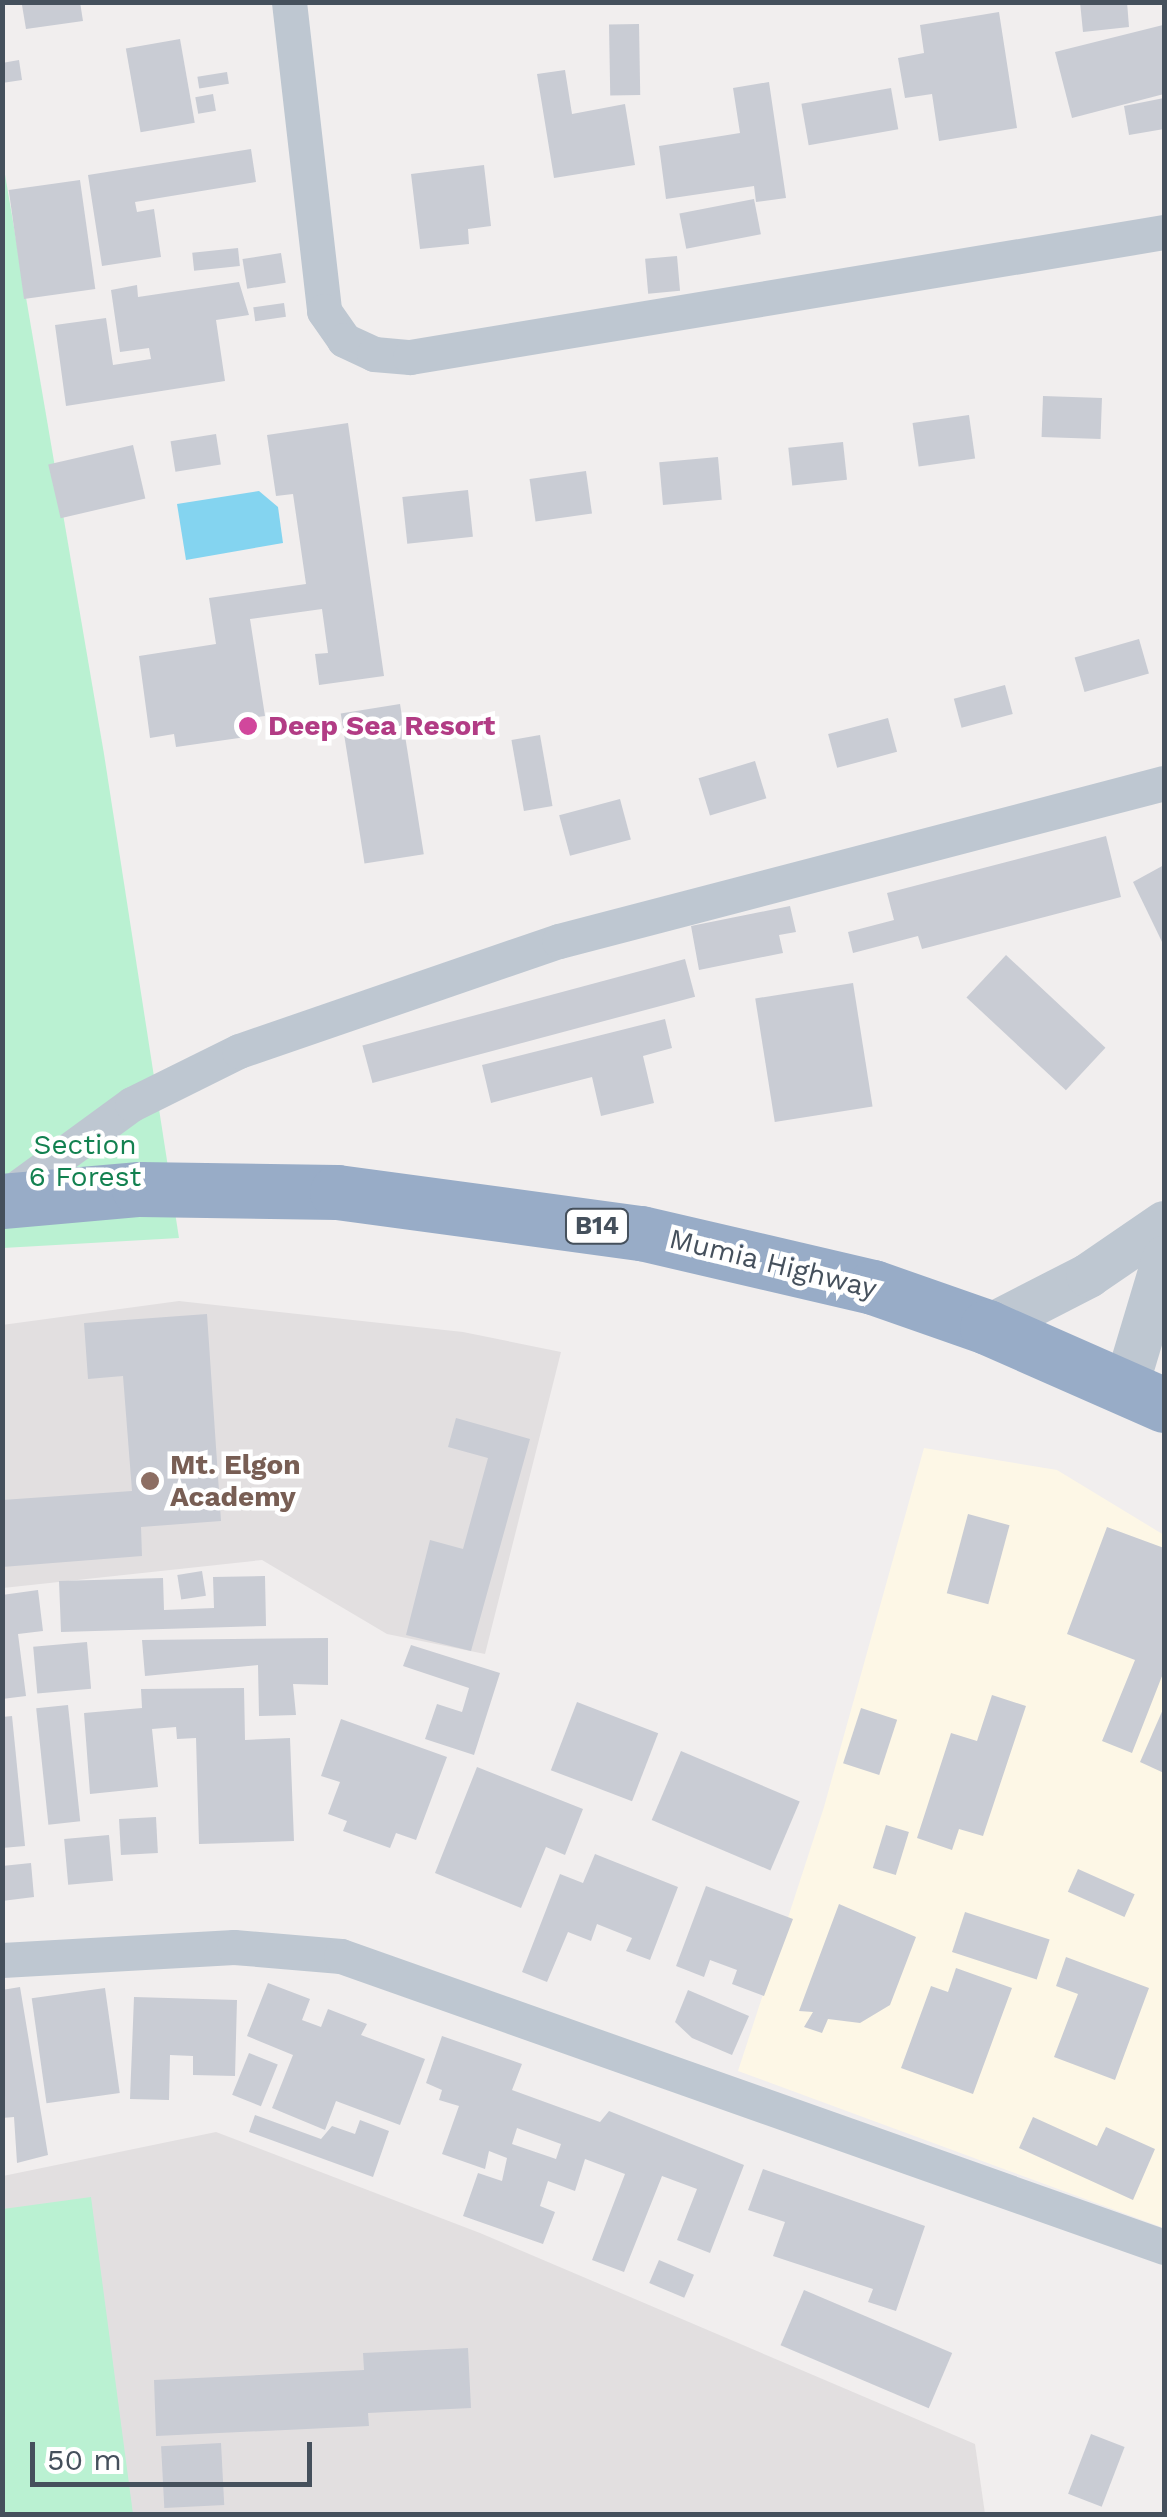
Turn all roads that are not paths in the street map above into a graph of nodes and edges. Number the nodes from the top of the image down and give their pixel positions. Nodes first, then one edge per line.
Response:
1 (288, 2) edge
2 (1164, 232) edge
3 (1164, 783) edge
4 (2, 1200) edge
5 (1164, 1223) edge
6 (1164, 1258) edge
7 (987, 1326) junction
8 (1145, 1396) edge
9 (2, 1960) edge
10 (1164, 2247) edge

1 - 2 street
3 - 4 street
4 - 7 highway, Mumia Highway / B14
5 - 7 street
6 - 8 street
7 - 8 highway, Mumia Highway / B14
9 - 10 street

